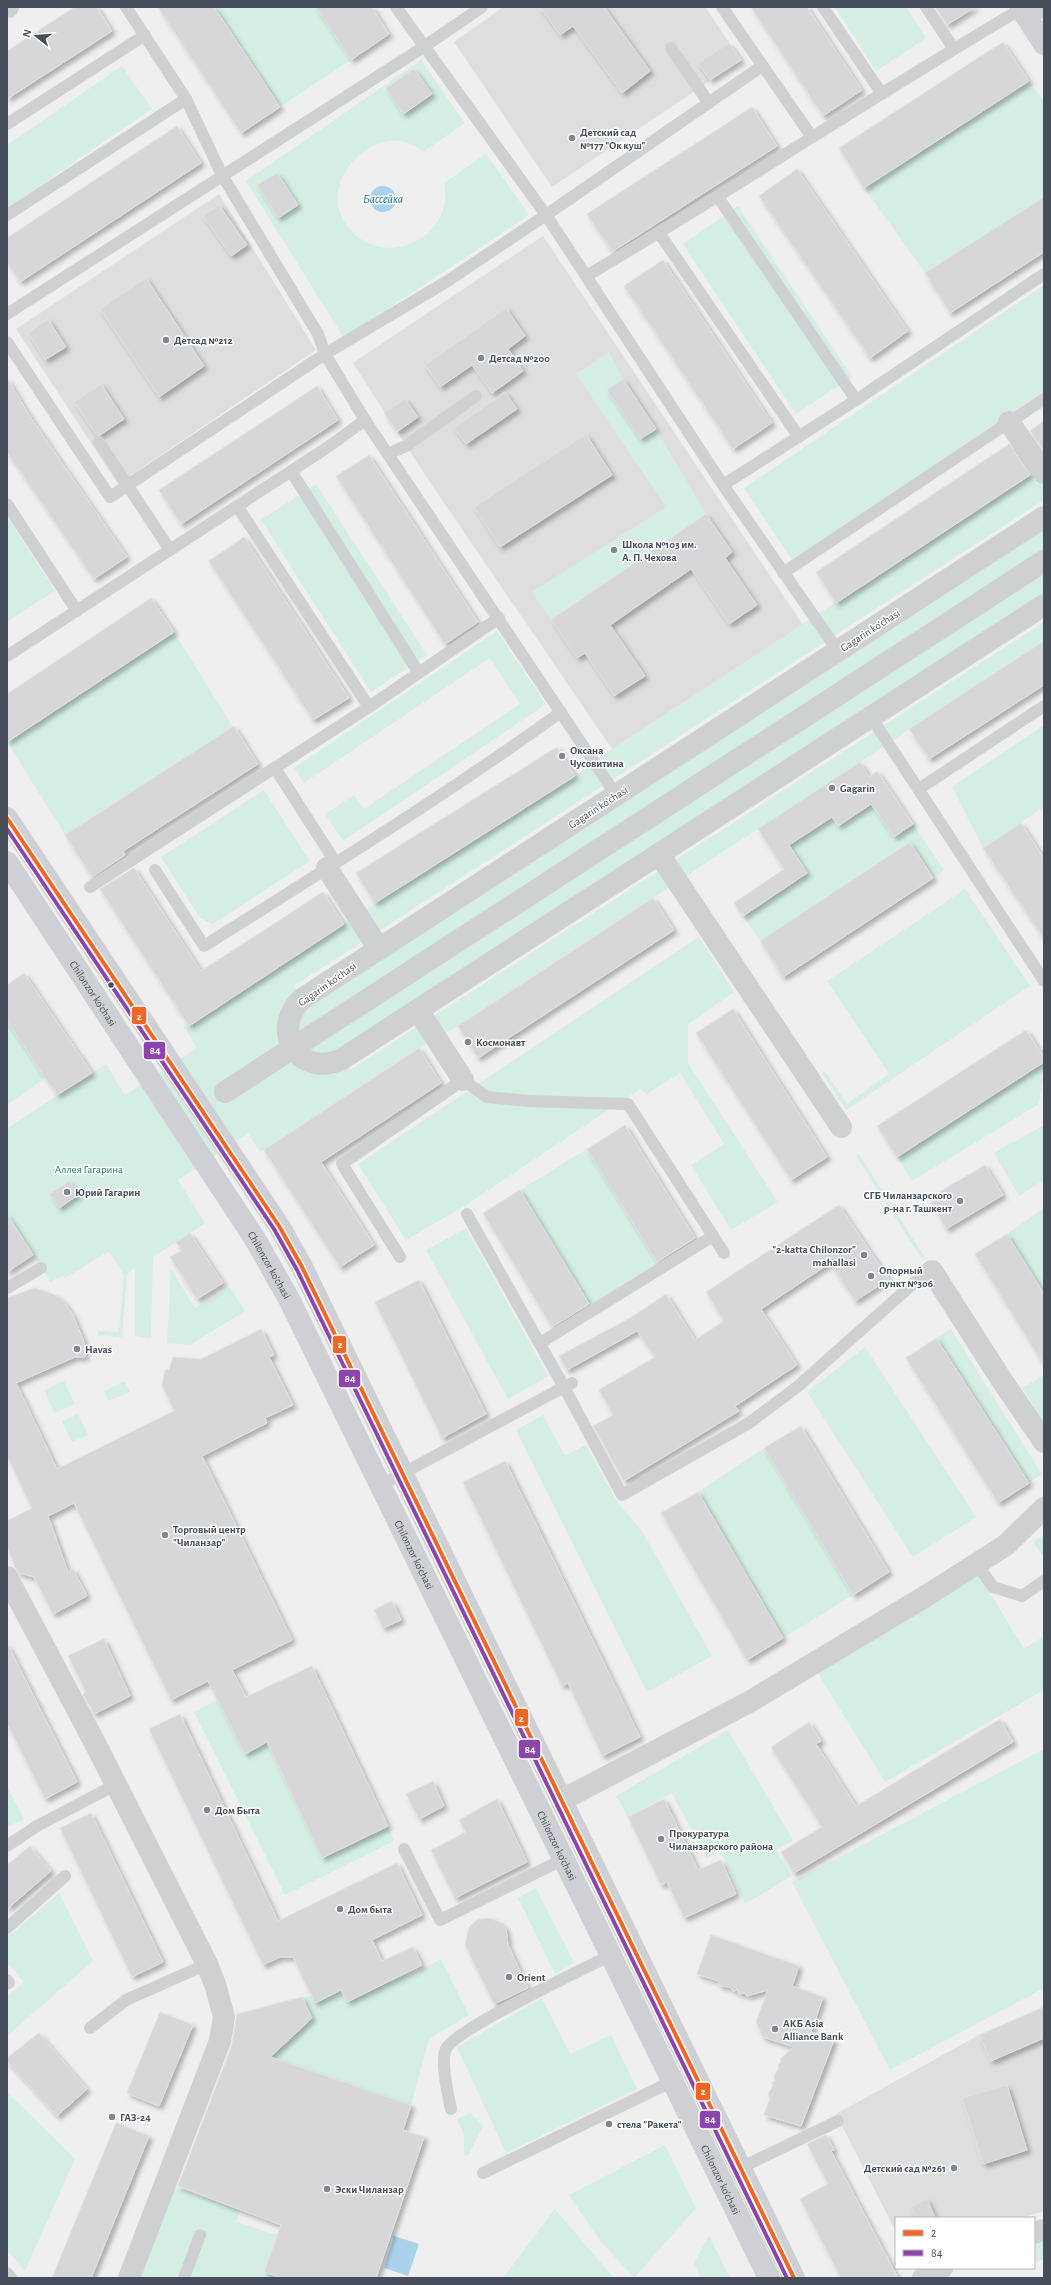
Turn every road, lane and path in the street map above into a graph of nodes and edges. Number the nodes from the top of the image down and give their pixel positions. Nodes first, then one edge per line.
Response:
1 (126, 7) edge
2 (396, 7) edge
3 (482, 7) edge
4 (722, 7) edge
5 (823, 7) edge
6 (926, 7) edge
7 (1020, 8) edge
8 (145, 35) junction
9 (1044, 44) edge
10 (425, 46) junction
11 (671, 48) dead end
12 (954, 49) junction
13 (762, 66) junction
14 (882, 94) junction
15 (186, 99) junction
16 (709, 104) junction
17 (7, 124) edge
18 (812, 136) junction
19 (222, 175) junction
20 (718, 198) junction
21 (7, 215) edge
22 (546, 215) junction
23 (659, 233) junction
24 (1044, 274) edge
25 (588, 275) junction
26 (7, 314) edge
27 (7, 342) edge
28 (325, 354) junction
29 (476, 396) dead end
30 (1044, 399) edge
31 (856, 400) junction
32 (365, 420) junction
33 (1009, 422) junction
34 (799, 437) junction
35 (99, 442) dead end
36 (388, 454) junction
37 (291, 471) junction
38 (1044, 473) edge
39 (126, 485) junction
40 (723, 485) junction
41 (7, 504) edge
42 (237, 506) junction
43 (1044, 517) edge
44 (170, 550) junction
45 (1044, 561) edge
46 (783, 574) junction
47 (1044, 605) edge
48 (77, 611) junction
49 (499, 618) junction
50 (9, 649) edge
51 (838, 651) junction
52 (419, 673) junction
53 (1044, 706) edge
54 (369, 707) junction
55 (561, 712) junction
56 (871, 717) junction
57 (275, 768) junction
58 (919, 789) junction
59 (616, 795) junction
60 (8, 820) edge
61 (659, 854) junction
62 (7, 862) edge
63 (332, 866) junction
64 (155, 870) dead end
65 (90, 887) dead end
66 (379, 949) junction
67 (1044, 981) edge
68 (418, 1010) junction
69 (293, 1048) junction
70 (463, 1080) junction
71 (224, 1092) dead end
72 (841, 1128) dead end
73 (467, 1214) dead end
74 (713, 1236) junction
75 (724, 1252) dead end
76 (400, 1257) dead end
77 (41, 1268) dead end
78 (932, 1271) joint
79 (7, 1288) edge
80 (540, 1343) junction
81 (568, 1385) junction
82 (1044, 1442) edge
83 (404, 1474) junction
84 (381, 1485) junction
85 (1044, 1508) edge
86 (977, 1564) junction
87 (7, 1577) edge
88 (1044, 1581) edge
89 (116, 1784) junction
90 (562, 1800) junction
91 (541, 1811) junction
92 (7, 1846) edge
93 (404, 1849) dead end
94 (564, 1859) junction
95 (65, 1876) dead end
96 (7, 1928) edge
97 (611, 1955) junction
98 (207, 1964) junction
99 (7, 1980) edge
100 (7, 1984) edge
101 (90, 2028) dead end
102 (673, 2081) junction
103 (451, 2109) dead end
104 (838, 2121) dead end
105 (740, 2168) junction
106 (483, 2174) dead end
107 (200, 2235) dead end
108 (940, 2269) edge
109 (7, 2273) edge
110 (11, 2278) edge
111 (129, 2278) edge
112 (184, 2278) edge
113 (770, 2278) edge
114 (794, 2278) edge
115 (923, 2278) edge

1 - 8 lane
2 - 10 lane
3 - 10 lane
4 - 13 lane
5 - 14 lane
6 - 12 lane
7 - 9 main road
7 - 12 lane
8 - 15 lane
8 - 17 lane
10 - 19 lane
10 - 22 lane
11 - 16 lane
12 - 14 lane
13 - 16 lane
13 - 18 lane
14 - 18 lane
15 - 19 lane
15 - 21 lane
16 - 22 lane
18 - 20 lane
19 - 26 lane
19 - 28 lane
20 - 23 lane
20 - 31 lane
22 - 25 lane
22 - 28 lane
23 - 25 lane
23 - 34 lane
24 - 31 lane
25 - 40 lane
27 - 39 lane
28 - 32 lane
28 - 39 lane
29 - 36 lane
30 - 33 lane
31 - 34 lane
32 - 36 lane
32 - 37 lane
33 - 38 street
33 - 46 lane
34 - 40 lane
35 - 39 lane
36 - 49 lane
37 - 42 lane
37 - 52 lane
39 - 44 lane
40 - 46 lane
41 - 48 lane
42 - 44 lane
42 - 54 lane
43 - 51 street, Gagarin ko'chasi
44 - 48 lane
45 - 69 street
46 - 51 lane
47 - 56 street
48 - 50 lane
49 - 52 lane
49 - 55 lane
51 - 59 street, Gagarin ko'chasi
52 - 54 lane
53 - 58 lane
54 - 57 lane
55 - 59 lane
55 - 63 lane
56 - 58 lane
56 - 61 street
57 - 63 lane
57 - 65 lane
58 - 67 lane
59 - 66 street, Gagarin ko'chasi
60 - 83 main road, Chilonzor ko'chasi
61 - 68 street
61 - 72 street
62 - 84 main road, Chilonzor ko'chasi
63 - 64 lane
63 - 66 street
66 - 69 street, Gagarin ko'chasi
68 - 69 street
68 - 70 street
69 - 71 street
70 - 74 lane
70 - 76 lane
73 - 80 lane
74 - 75 lane
74 - 80 lane
77 - 79 lane
78 - 81 lane
78 - 82 street
80 - 81 lane
81 - 83 lane
83 - 84 lane
83 - 90 main road, Chilonzor ko'chasi
84 - 91 main road, Chilonzor ko'chasi
85 - 86 street
86 - 88 lane
86 - 90 street
87 - 89 street
89 - 92 lane
89 - 98 street
90 - 91 main road
90 - 105 main road, Chilonzor ko'chasi
91 - 94 main road, Chilonzor ko'chasi
93 - 94 lane
94 - 97 main road, Chilonzor ko'chasi
95 - 96 lane
97 - 102 main road, Chilonzor ko'chasi
97 - 103 lane
98 - 101 lane
98 - 111 street
99 - 100 lane
102 - 106 lane
102 - 113 main road, Chilonzor ko'chasi
104 - 105 lane
105 - 114 main road, Chilonzor ko'chasi
107 - 112 lane
108 - 115 street
109 - 110 lane

